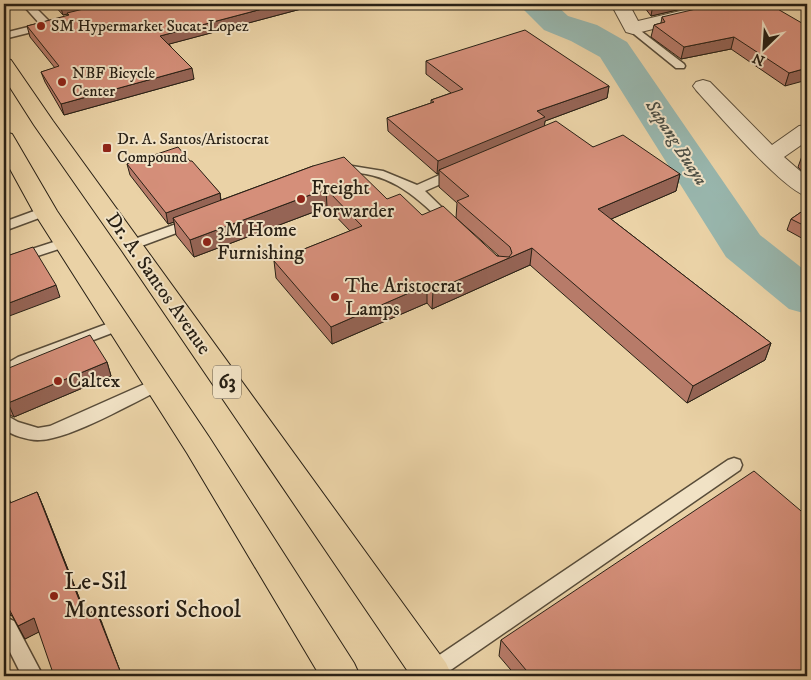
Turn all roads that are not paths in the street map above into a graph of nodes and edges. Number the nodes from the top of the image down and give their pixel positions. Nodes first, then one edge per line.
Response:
1 (27, 4) edge
2 (620, 4) edge
3 (731, 4) edge
4 (633, 28) junction
5 (4, 36) edge
6 (4, 64) edge
7 (680, 66) dead end
8 (703, 86) dead end
9 (807, 131) edge
10 (4, 139) edge
11 (770, 156) junction
12 (468, 168) edge
13 (327, 173) edge
14 (807, 189) edge
15 (416, 190) junction
16 (45, 211) junction
17 (202, 218) edge
18 (4, 227) edge
19 (459, 230) edge
20 (66, 242) junction
21 (131, 245) junction
22 (4, 263) edge
23 (120, 324) junction
24 (4, 372) edge
25 (158, 384) junction
26 (4, 420) edge
27 (734, 465) dead end
28 (4, 628) edge
29 (431, 675) edge
30 (33, 676) edge
31 (341, 676) edge

1 - 5 lane
2 - 4 street
3 - 4 street
4 - 7 lane
6 - 21 main road, Dr. A. Santos Avenue / 63
8 - 11 street
9 - 11 street
10 - 16 main road
11 - 14 street
12 - 15 lane
13 - 15 lane
15 - 19 lane
16 - 18 lane
16 - 20 main road
17 - 21 lane
20 - 22 lane
20 - 23 main road
21 - 29 main road, Dr. A. Santos Avenue / 63
23 - 24 lane
23 - 25 main road
25 - 26 lane
25 - 31 main road
27 - 29 lane
28 - 30 lane

